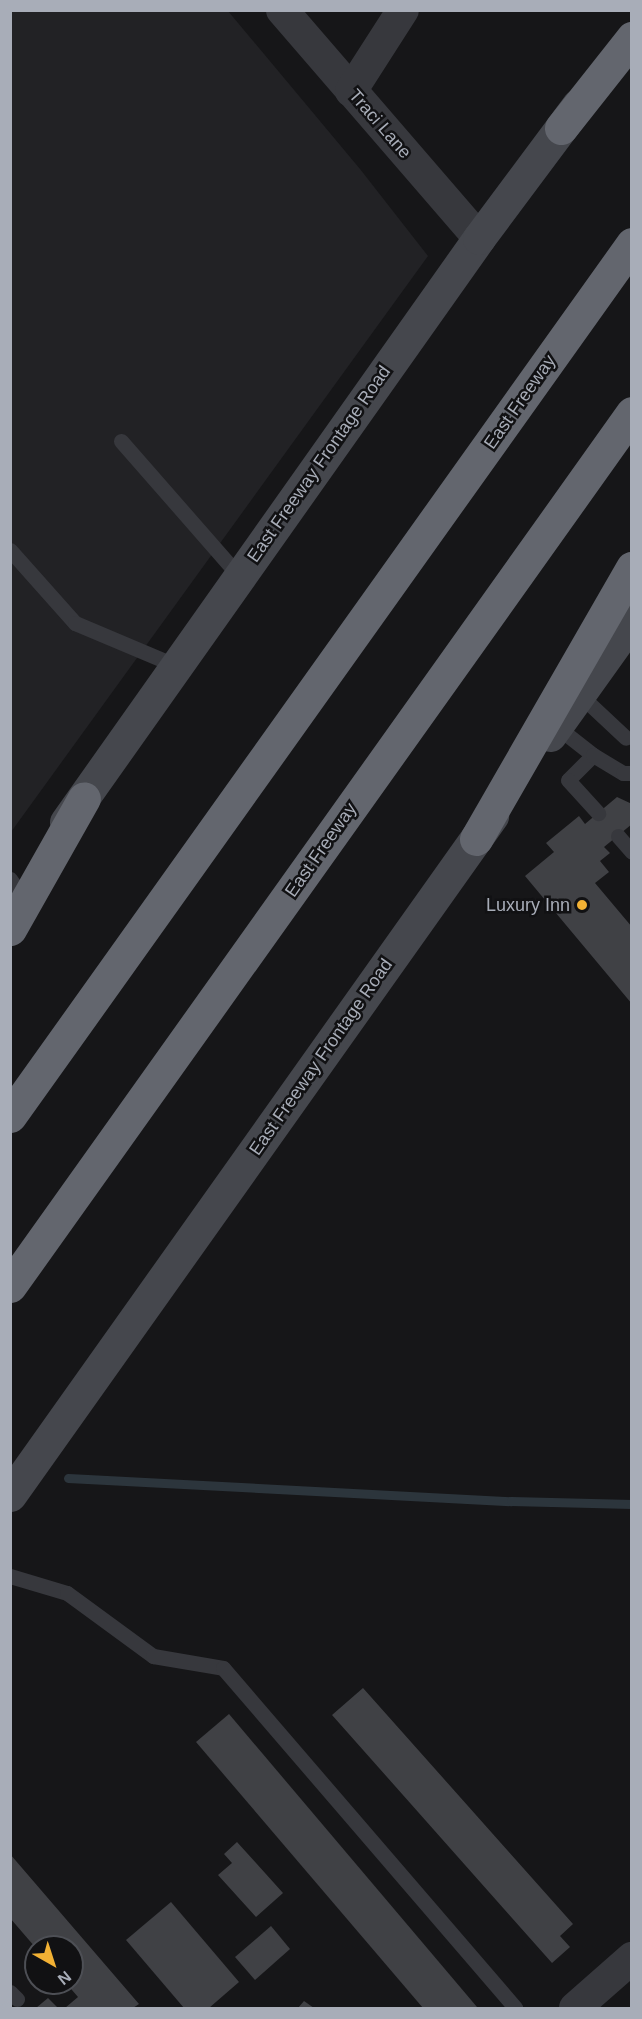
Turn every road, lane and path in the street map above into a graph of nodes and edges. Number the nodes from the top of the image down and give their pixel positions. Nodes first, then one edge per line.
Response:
1 (282, 10) edge
2 (403, 10) edge
3 (632, 33) edge
4 (632, 38) edge
5 (351, 91) junction
6 (561, 128) junction
7 (479, 238) junction
8 (632, 244) edge
9 (632, 413) edge
10 (121, 441) dead end
11 (10, 550) edge
12 (632, 568) edge
13 (240, 577) junction
14 (632, 620) edge
15 (177, 666) junction
16 (579, 694) junction
17 (556, 726) junction
18 (626, 738) dead end
19 (593, 755) junction
20 (632, 773) edge
21 (84, 798) junction
22 (598, 813) dead end
23 (618, 836) dead end
24 (476, 839) junction
25 (632, 852) edge
26 (13, 889) edge
27 (10, 928) edge
28 (10, 1116) edge
29 (10, 1286) edge
30 (10, 1494) edge
31 (10, 1576) edge
32 (632, 1958) edge
33 (515, 2008) edge
34 (575, 2008) edge

1 - 5 street, Traci Lane
2 - 5 street
3 - 6 main road, East Freeway Frontage Road
4 - 6 highway
5 - 7 street, Traci Lane
6 - 7 main road, East Freeway Frontage Road
7 - 13 main road, East Freeway Frontage Road
8 - 28 highway, East Freeway
9 - 29 highway, East Freeway
10 - 13 lane
11 - 15 lane
12 - 24 highway
13 - 15 main road, East Freeway Frontage Road
14 - 16 main road, East Freeway Frontage Road
15 - 21 main road, East Freeway Frontage Road
16 - 17 main road, East Freeway Frontage Road
16 - 18 lane
17 - 19 lane
17 - 24 main road, East Freeway Frontage Road
19 - 20 lane
19 - 22 lane
21 - 26 main road, East Freeway Frontage Road
21 - 27 highway
23 - 25 lane
24 - 30 main road, East Freeway Frontage Road
31 - 33 lane
32 - 34 street

